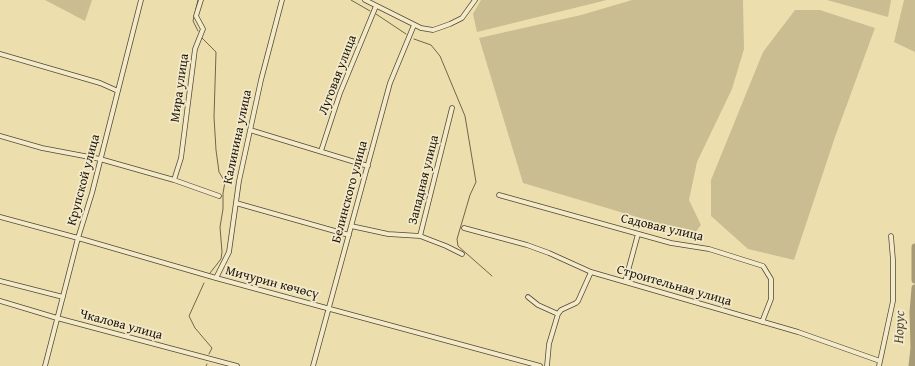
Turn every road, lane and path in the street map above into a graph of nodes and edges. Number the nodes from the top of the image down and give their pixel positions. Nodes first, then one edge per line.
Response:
1 (141, 0) edge
2 (201, 0) edge
3 (282, 0) edge
4 (365, 0) edge
5 (475, 0) edge
6 (376, 6) junction
7 (414, 25) junction
8 (0, 54) edge
9 (118, 91) junction
10 (452, 108) dead end
11 (250, 130) junction
12 (0, 136) edge
13 (321, 151) junction
14 (100, 159) junction
15 (368, 166) junction
16 (174, 180) junction
17 (219, 196) dead end
18 (499, 196) dead end
19 (236, 203) junction
20 (0, 217) edge
21 (351, 226) junction
22 (464, 228) dead end
23 (638, 234) junction
24 (349, 235) junction
25 (420, 236) junction
26 (891, 236) dead end
27 (78, 238) junction
28 (462, 254) dead end
29 (591, 272) junction
30 (216, 278) junction
31 (0, 281) edge
32 (625, 282) junction
33 (63, 297) junction
34 (528, 297) dead end
35 (0, 301) edge
36 (329, 308) junction
37 (558, 314) junction
38 (57, 318) junction
39 (762, 322) junction
40 (880, 360) junction
41 (45, 366) edge
42 (237, 366) edge
43 (313, 366) edge
44 (540, 366) edge
45 (547, 366) edge
46 (879, 366) edge

1 - 9 street, Крупской улица
2 - 16 street, Мира улица
3 - 11 street, Калинина улица
4 - 6 street
5 - 7 street
6 - 7 street
6 - 13 street, Луговая улица
7 - 15 street, Белинского улица
8 - 9 street
9 - 14 street, Крупской улица
10 - 25 street, Западная улица
11 - 13 street
11 - 19 street, Калинина улица
12 - 14 street
13 - 15 street
14 - 16 street
14 - 27 street, Крупской улица
15 - 21 street, Белинского улица
16 - 17 street
18 - 23 street, Садовая улица
19 - 24 street
19 - 30 street, Калинина улица
20 - 27 street, Мичурин көчөсү
21 - 24 street, Белинского улица
21 - 25 street, Западная улица
22 - 29 street, Строительная улица
23 - 32 street
23 - 39 street, Садовая улица
24 - 36 street, Белинского улица
25 - 28 street
26 - 40 street
27 - 30 street, Мичурин көчөсү
27 - 33 street, Крупской улица
29 - 32 street, Строительная улица
29 - 37 street
30 - 36 street, Мичурин көчөсү
31 - 33 street
32 - 39 street, Строительная улица
33 - 38 street, Крупской улица
34 - 37 street
35 - 38 street, Чкалова улица
36 - 43 street, Белинского улица
36 - 44 street, Мичурин көчөсү
37 - 45 street
38 - 41 street, Крупской улица
38 - 42 street, Чкалова улица
39 - 40 street, Строительная улица
40 - 46 street

